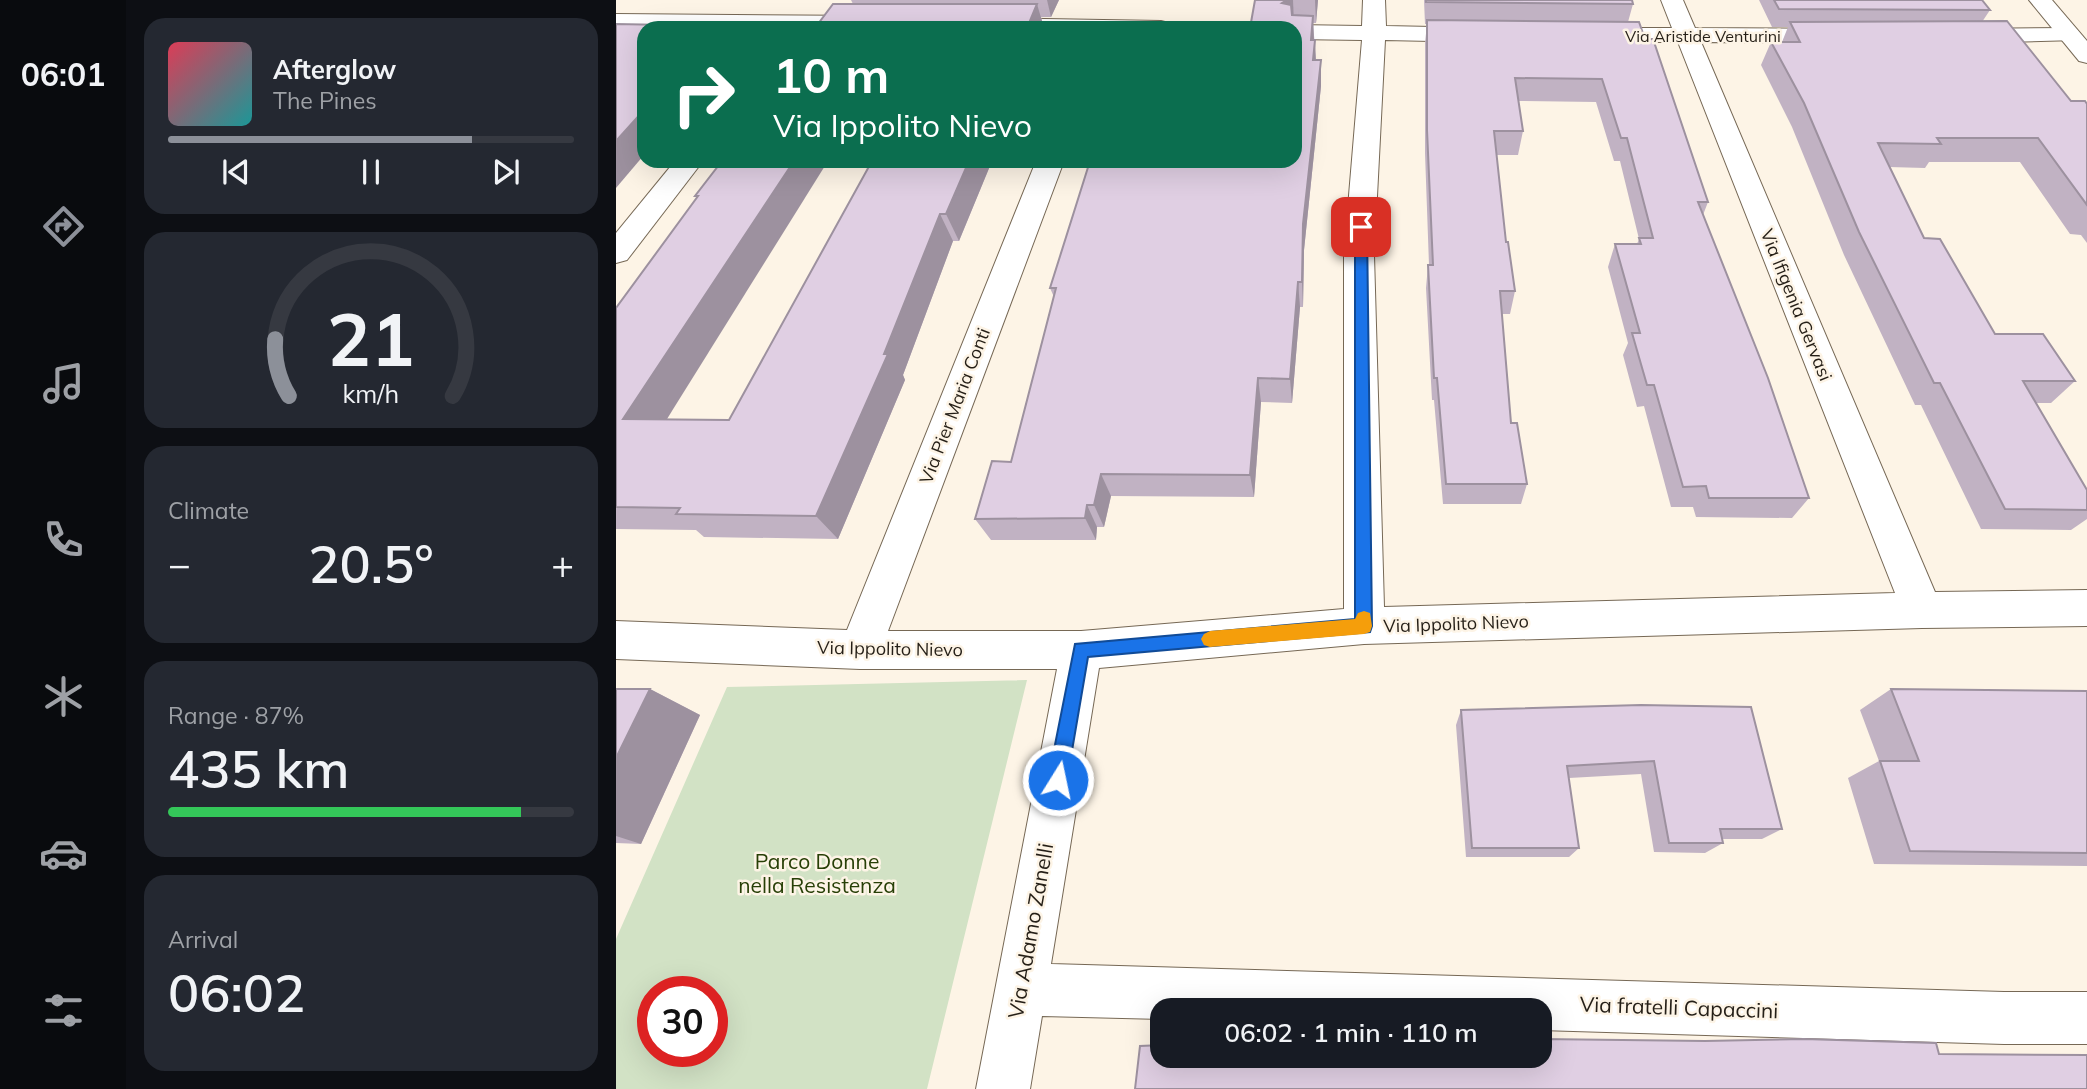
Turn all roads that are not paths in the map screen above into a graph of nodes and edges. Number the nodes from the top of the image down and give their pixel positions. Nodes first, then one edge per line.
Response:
1 (822, 0) edge
2 (1110, 0) edge
3 (1374, 0) edge
4 (1672, 0) edge
5 (2040, 0) edge
6 (616, 21) edge
7 (637, 21) edge
8 (801, 21) edge
9 (1103, 21) edge
10 (1302, 32) edge
11 (1374, 34) junction
12 (1496, 35) edge
13 (1564, 35) edge
14 (1685, 36) junction
15 (1864, 36) edge
16 (1946, 36) edge
17 (2069, 36) junction
18 (2087, 56) edge
19 (683, 168) edge
20 (1047, 168) edge
21 (616, 253) edge
22 (2087, 608) edge
23 (1922, 610) junction
24 (1364, 626) junction
25 (616, 640) edge
26 (860, 650) junction
27 (1081, 650) junction
28 (1020, 989) junction
29 (2087, 1018) edge
30 (1003, 1089) edge

1 - 8 street
2 - 9 street
3 - 11 street
4 - 14 street, Via Ifigenia Gervasi
5 - 17 street
6 - 7 street
10 - 11 street
11 - 12 street
11 - 24 street
13 - 14 street, Via Aristide Venturini
14 - 15 street, Via Aristide Venturini
14 - 23 street, Via Ifigenia Gervasi
16 - 17 street
17 - 18 street
19 - 21 street
20 - 26 street, Via Pier Maria Conti
22 - 23 street, Via Ippolito Nievo
23 - 24 street, Via Ippolito Nievo
24 - 27 street, Via Ippolito Nievo
25 - 26 street, Via Ippolito Nievo
26 - 27 street, Via Ippolito Nievo
27 - 28 street, Via Adamo Zanelli
28 - 29 street, Via fratelli Capaccini
28 - 30 street, Via Adamo Zanelli

